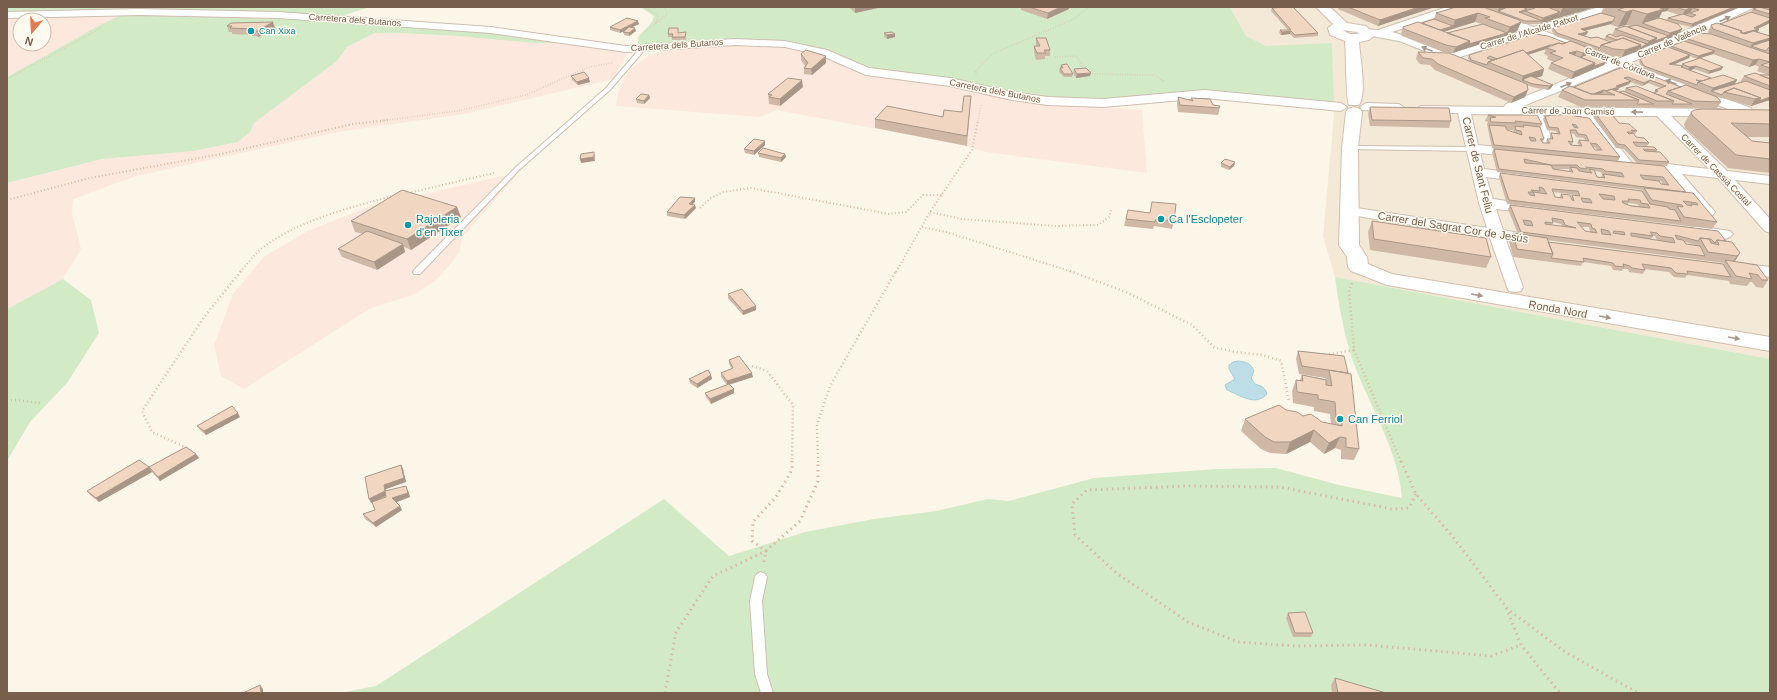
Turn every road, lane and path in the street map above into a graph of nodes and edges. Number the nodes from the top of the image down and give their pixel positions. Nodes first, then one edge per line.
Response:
1 (644, 7) edge
2 (665, 7) edge
3 (1089, 7) edge
4 (1322, 7) edge
5 (1457, 7) edge
6 (1470, 7) edge
7 (1610, 7) edge
8 (1750, 7) edge
9 (7, 15) edge
10 (656, 23) junction
11 (106, 26) dead end
12 (1343, 26) junction
13 (1679, 29) edge
14 (1532, 30) junction
15 (1373, 32) junction
16 (1692, 34) junction
17 (1352, 38) junction
18 (1706, 38) edge
19 (644, 47) junction
20 (1055, 57) dead end
21 (1449, 57) junction
22 (633, 60) junction
23 (1620, 63) junction
24 (1470, 66) edge
25 (7, 79) edge
26 (981, 89) junction
27 (1527, 89) edge
28 (1542, 95) junction
29 (1148, 100) junction
30 (1354, 107) junction
31 (1464, 110) junction
32 (1504, 110) junction
33 (1535, 111) junction
34 (1746, 111) junction
35 (1585, 112) junction
36 (1762, 112) edge
37 (1661, 113) junction
38 (1545, 140) edge
39 (1350, 148) junction
40 (1472, 149) junction
41 (1531, 154) edge
42 (1610, 162) edge
43 (1625, 163) junction
44 (1669, 168) junction
45 (517, 169) junction
46 (1478, 172) junction
47 (1722, 174) junction
48 (1541, 180) edge
49 (1770, 180) edge
50 (405, 193) edge
51 (942, 194) junction
52 (398, 195) edge
53 (1674, 197) edge
54 (7, 200) edge
55 (1698, 200) junction
56 (1486, 203) junction
57 (700, 208) dead end
58 (1111, 210) dead end
59 (1350, 211) junction
60 (1548, 211) edge
61 (930, 212) junction
62 (922, 227) junction
63 (1679, 228) edge
64 (1770, 228) edge
65 (1496, 235) junction
66 (1550, 243) edge
67 (1733, 244) junction
68 (1357, 262) junction
69 (1722, 266) edge
70 (1752, 270) junction
71 (417, 272) dead end
72 (1770, 272) edge
73 (1515, 287) junction
74 (1770, 330) edge
75 (1770, 344) edge
76 (1354, 350) junction
77 (1325, 355) edge
78 (752, 366) dead end
79 (7, 401) edge
80 (1289, 401) dead end
81 (40, 403) dead end
82 (187, 448) edge
83 (1416, 494) junction
84 (766, 551) junction
85 (761, 577) joint
86 (1506, 607) junction
87 (1521, 645) junction
88 (665, 693) edge
89 (767, 693) edge
90 (1560, 693) edge
91 (1638, 693) edge

1 - 10 path
2 - 10 path
3 - 26 path
4 - 12 street
5 - 15 street
6 - 14 street, Carrer de Còrdova
7 - 14 street, Carrer de l'Alcalde Patxot
16 -> 8 street, Carrer de València
9 - 19 street, Carretera dels Butanos
10 - 19 path
11 - 25 path
12 - 15 street
12 - 17 street
13 - 16 street
14 - 21 street, Carrer de l'Alcalde Patxot
14 - 23 street, Carrer de Còrdova
15 - 17 street
21 -> 15 street
16 - 18 street
16 - 23 street, Carrer de València
17 - 30 street
19 - 22 lane
19 - 26 street, Carretera dels Butanos
20 - 29 path
21 - 24 street
22 - 45 lane
22 - 54 path
28 -> 23 street, Carrer de València
34 -> 23 street, Carrer de Còrdova
26 - 29 street, Carretera dels Butanos
26 - 51 path
27 - 28 street
28 - 32 street, Carrer de València
29 - 30 street, Carretera dels Butanos
30 - 31 street, Carrer de Joan Camisó
30 - 39 street
31 - 32 street, Carrer de Joan Camisó
31 - 40 street, Carrer de Sant Feliu
32 - 33 street, Carrer de Joan Camisó
33 - 35 street, Carrer de Joan Camisó
33 - 38 street
34 - 36 street, Carrer de Joan Camisó
34 - 37 street, Carrer de Joan Camisó
37 -> 35 street, Carrer de Joan Camisó
35 - 43 street
37 - 47 street, Carrer de Cassià Costal
39 - 40 lane
39 - 59 street
40 - 41 street
40 - 46 street, Carrer de Sant Feliu
42 - 43 street
43 - 44 street
44 - 47 street
44 - 55 street
45 - 50 path
45 - 71 lane
46 - 48 street
46 - 56 street, Carrer de Sant Feliu
47 - 49 street
47 - 64 street, Carrer de Cassià Costal
51 - 57 path
51 - 61 path
52 - 82 path
53 - 55 street
55 - 67 street
56 - 60 street
56 - 65 street, Carrer de Sant Feliu
58 - 61 path
59 - 65 street, Carrer del Sagrat Cor de Jesús
59 - 68 street
61 - 62 path
62 - 80 path
62 - 84 path
63 - 67 street
65 - 66 street, Carrer del Sagrat Cor de Jesús
65 - 73 street, Carrer de Sant Feliu
67 - 70 street
68 - 73 street, Ronda Nord
68 -> 75 street, Ronda Nord
68 - 76 path
69 - 70 street
70 - 72 street
73 - 74 street, Ronda Nord
76 - 77 path
76 - 83 path
78 - 84 path
79 - 81 path
83 - 86 path
83 - 87 path
84 - 85 path
84 - 88 path
85 - 89 lane
86 - 87 path
86 - 91 path
87 - 90 path

